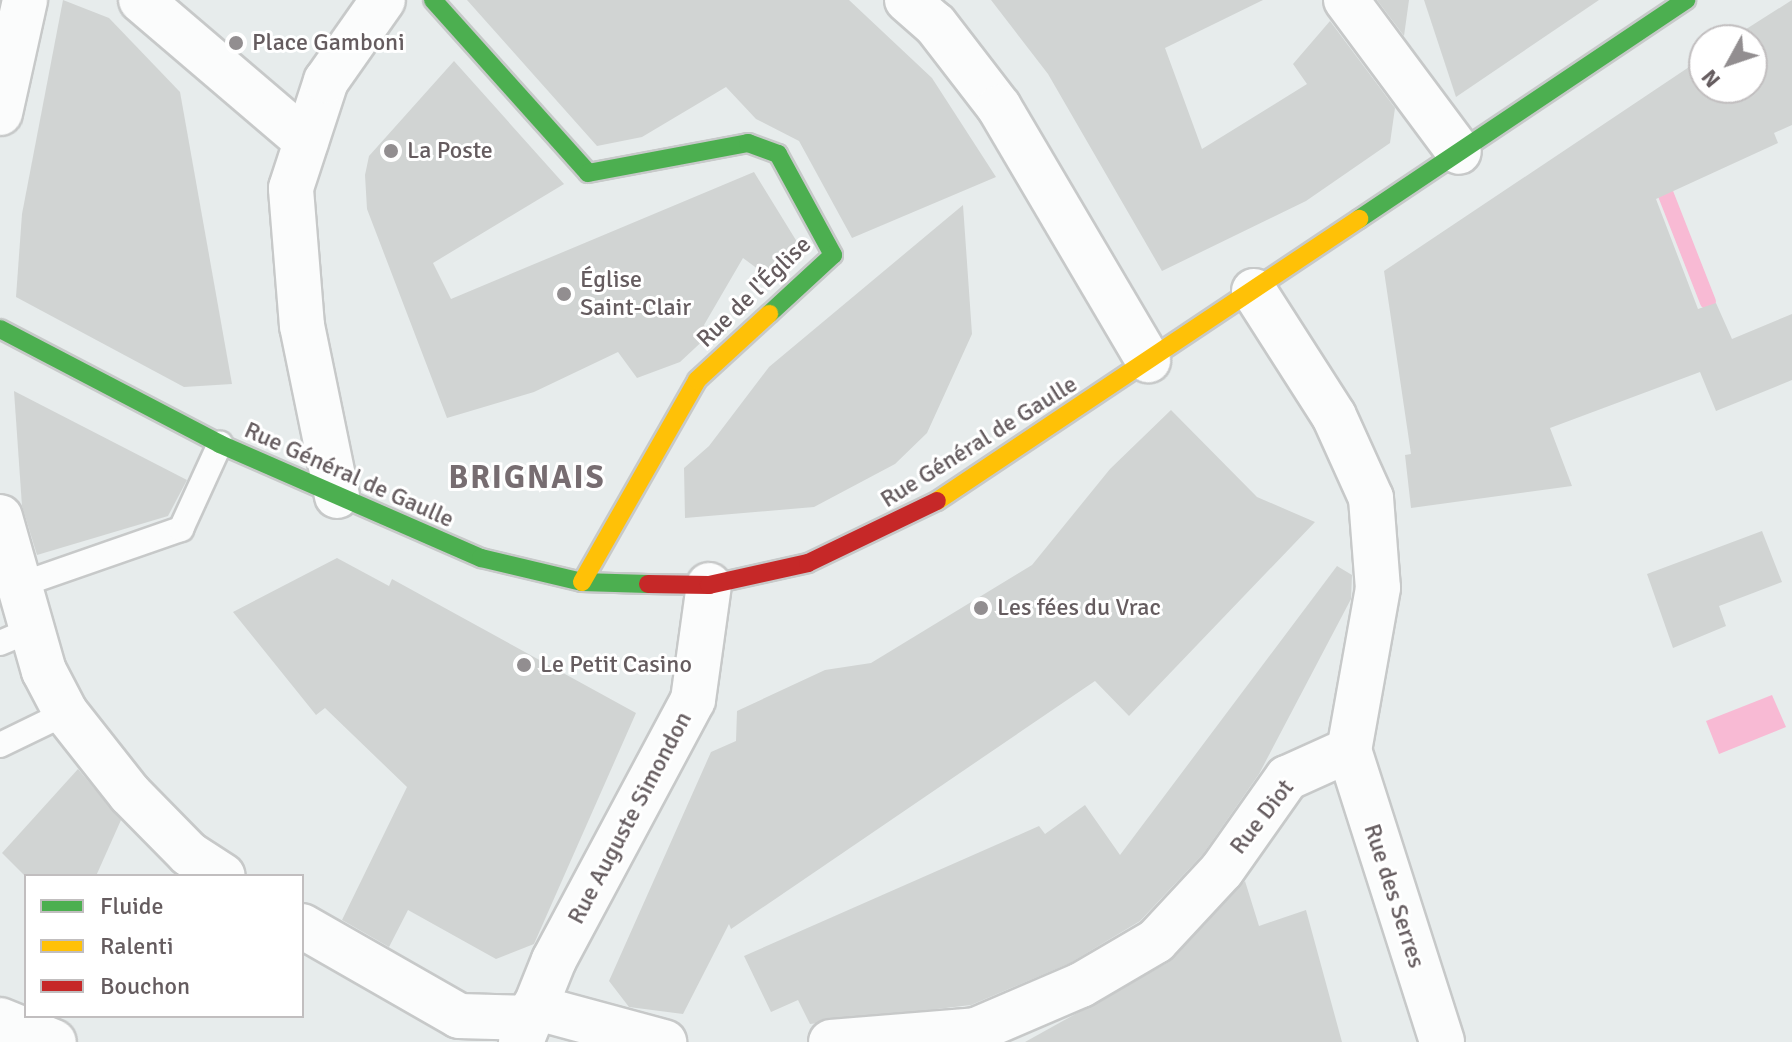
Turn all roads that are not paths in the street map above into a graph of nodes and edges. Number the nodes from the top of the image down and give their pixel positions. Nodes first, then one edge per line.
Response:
1 (25, 0) edge
2 (141, 0) edge
3 (383, 0) edge
4 (433, 0) edge
5 (907, 0) edge
6 (1346, 0) edge
7 (1686, 0) edge
8 (0, 113) edge
9 (306, 141) junction
10 (1459, 152) junction
11 (1254, 291) junction
12 (0, 329) edge
13 (1148, 360) junction
14 (220, 444) junction
15 (337, 496) junction
16 (0, 517) edge
17 (582, 582) junction
18 (709, 585) junction
19 (17, 586) junction
20 (15, 637) edge
21 (66, 713) junction
22 (0, 745) edge
23 (1349, 750) junction
24 (220, 874) edge
25 (304, 927) edge
26 (0, 1020) edge
27 (529, 1023) edge
28 (54, 1042) edge
29 (485, 1042) edge
30 (664, 1042) edge
31 (831, 1042) edge
32 (1442, 1042) edge

1 - 8 street
2 - 9 street
3 - 9 street
4 - 17 street, Rue de l'Église
5 - 13 street
6 - 10 street
7 - 10 street, Rue Général de Gaulle
9 - 15 street
10 - 11 street, Rue Général de Gaulle
11 - 13 street, Rue Général de Gaulle
11 - 23 street
12 - 14 street, Rue Général de Gaulle
13 - 18 street, Rue Général de Gaulle
14 - 15 street, Rue Général de Gaulle
14 - 19 lane
15 - 17 street, Rue Général de Gaulle
16 - 19 street
17 - 18 street, Rue Général de Gaulle
18 - 27 street, Rue Auguste Simondon
19 - 20 street
20 - 21 street
21 - 22 lane
21 - 24 street
23 - 31 street, Rue Diot
23 - 32 street, Rue des Serres
25 - 27 street
26 - 28 street
27 - 29 street
27 - 30 street

